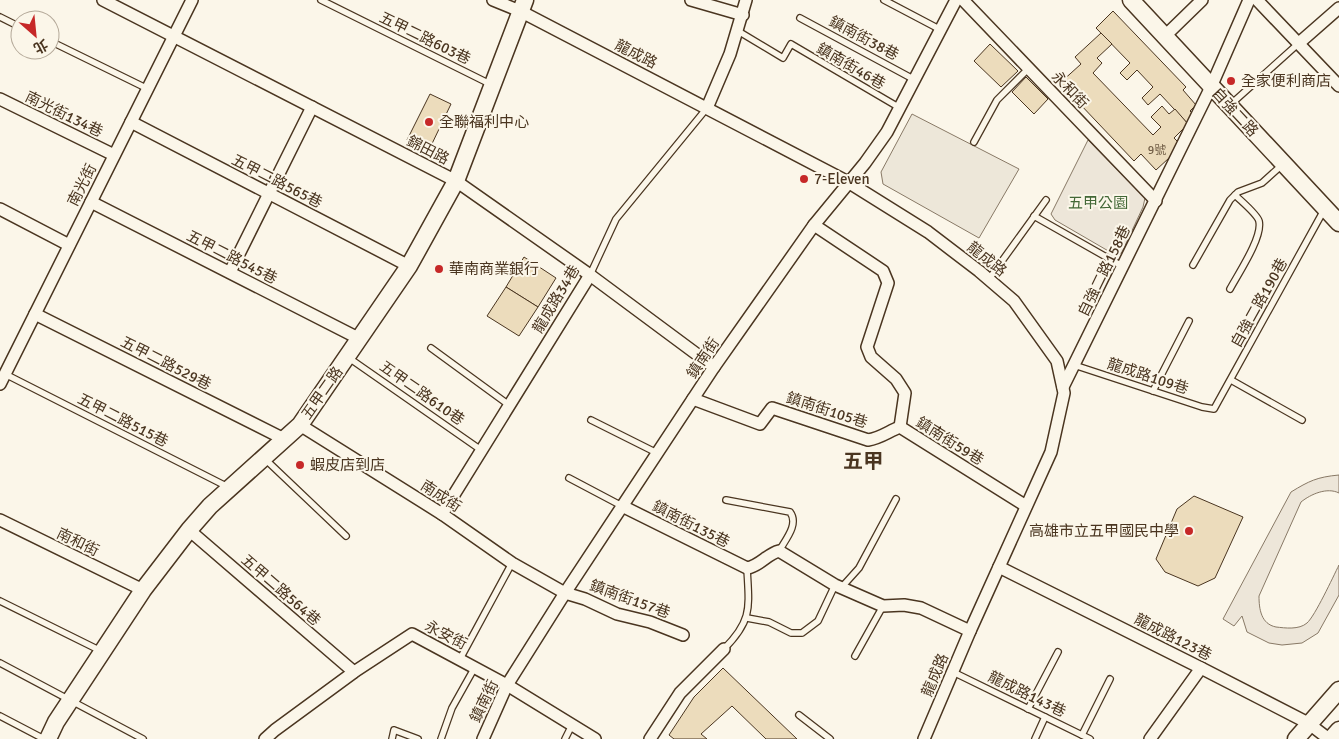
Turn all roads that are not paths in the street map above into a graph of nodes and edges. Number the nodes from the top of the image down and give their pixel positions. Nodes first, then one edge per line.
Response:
1 (102, 0) edge
2 (192, 0) edge
3 (321, 0) edge
4 (493, 0) edge
5 (691, 0) edge
6 (746, 0) edge
7 (884, 0) edge
8 (956, 0) edge
9 (963, 0) edge
10 (1131, 0) edge
11 (1202, 0) edge
12 (1249, 0) edge
13 (1257, 0) edge
14 (522, 6) edge
15 (1339, 8) edge
16 (743, 16) junction
17 (800, 18) dead end
18 (941, 30) junction
19 (738, 31) junction
20 (174, 36) junction
21 (1165, 36) junction
22 (1299, 43) junction
23 (60, 46) edge
24 (1028, 68) junction
25 (915, 80) junction
26 (492, 85) junction
27 (1339, 86) edge
28 (1211, 87) junction
29 (148, 89) junction
30 (0, 100) edge
31 (1229, 106) junction
32 (312, 107) junction
33 (706, 108) junction
34 (900, 108) junction
35 (131, 122) junction
36 (974, 142) dead end
37 (114, 155) junction
38 (1283, 164) junction
39 (456, 181) junction
40 (848, 182) junction
41 (269, 194) junction
42 (1235, 195) junction
43 (1046, 200) dead end
44 (1156, 200) junction
45 (91, 202) junction
46 (1325, 208) junction
47 (0, 209) edge
48 (1034, 216) junction
49 (1339, 224) edge
50 (814, 225) junction
51 (70, 245) junction
52 (1193, 265) dead end
53 (409, 266) junction
54 (1122, 266) junction
55 (230, 272) junction
56 (590, 275) junction
57 (989, 279) junction
58 (1230, 289) dead end
59 (35, 314) junction
60 (1189, 322) dead end
61 (360, 339) junction
62 (431, 348) dead end
63 (348, 357) junction
64 (1074, 365) junction
65 (714, 367) junction
66 (3, 379) edge
67 (1231, 380) junction
68 (1063, 387) junction
69 (1153, 391) junction
70 (693, 399) junction
71 (509, 405) junction
72 (1214, 409) joint
73 (591, 420) dead end
74 (1302, 420) dead end
75 (300, 425) junction
76 (900, 427) junction
77 (284, 439) junction
78 (481, 450) junction
79 (657, 453) junction
80 (264, 458) junction
81 (569, 478) dead end
82 (230, 488) junction
83 (896, 499) dead end
84 (726, 500) dead end
85 (622, 506) junction
86 (1026, 506) junction
87 (442, 514) junction
88 (0, 520) edge
89 (189, 530) junction
90 (346, 536) dead end
91 (780, 551) junction
92 (512, 563) junction
93 (999, 567) junction
94 (747, 568) junction
95 (838, 587) junction
96 (143, 590) junction
97 (566, 593) junction
98 (0, 601) edge
99 (883, 606) junction
100 (747, 618) junction
101 (970, 632) junction
102 (683, 635) dead end
103 (724, 648) joint
104 (102, 652) junction
105 (1058, 652) dead end
106 (855, 656) dead end
107 (460, 659) junction
108 (0, 664) edge
109 (475, 667) junction
110 (1201, 668) junction
111 (354, 672) junction
112 (952, 672) junction
113 (1110, 679) dead end
114 (507, 685) junction
115 (1339, 690) edge
116 (71, 701) junction
117 (1028, 709) junction
118 (798, 714) dead end
119 (0, 716) edge
120 (1045, 717) junction
121 (1308, 723) junction
122 (572, 725) junction
123 (1339, 730) edge
124 (1082, 735) junction
125 (140, 738) edge
126 (46, 739) edge
127 (265, 739) edge
128 (392, 739) edge
129 (418, 739) edge
130 (441, 739) edge
131 (482, 739) edge
132 (565, 739) edge
133 (595, 739) edge
134 (650, 739) edge
135 (830, 739) edge
136 (924, 739) edge
137 (1035, 739) edge
138 (1090, 739) edge
139 (1150, 739) edge
140 (1296, 739) edge
141 (1330, 739) edge

1 - 20 street, 錦田路
2 - 20 street, 南光街
3 - 26 lane, 五甲二路603巷
4 - 14 street, 龍成路
5 - 16 street
6 - 16 street
7 - 18 lane
8 - 18 street, 鎮南街
9 - 24 street, 永和街
10 - 21 main road, 自強二路
11 - 21 street
12 - 28 street, 自強二路158巷
13 - 22 street
14 - 26 main road, 五甲二路
14 - 33 street, 龍成路
15 - 22 street
16 - 19 street
17 - 25 lane, 鎮南街38巷
18 - 25 street, 鎮南街
19 - 33 street
19 - 34 lane, 鎮南街46巷
20 - 29 street, 南光街
20 - 32 street, 錦田路
21 - 28 main road, 自強二路
22 - 27 street
22 - 31 lane
23 - 29 lane
24 - 36 lane
24 - 44 street, 永和街
25 - 34 street, 鎮南街
26 - 39 main road, 五甲二路
28 - 31 main road, 自強二路
28 - 44 street, 自強二路158巷
29 - 35 street, 南光街
30 - 37 street, 南光街134巷
31 - 38 main road, 自強二路
32 - 39 street, 錦田路
32 - 41 street
33 - 40 street, 龍成路
33 - 56 lane, 龍成路34巷
34 - 40 street, 鎮南街
35 - 37 street, 南光街
35 - 41 street, 五甲二路565巷
37 - 45 street, 南光街
38 - 42 lane
38 - 46 main road, 自強二路
39 - 53 main road, 五甲二路
39 - 56 street, 錦田路
40 - 50 street, 鎮南街
40 - 57 street, 龍成路
41 - 53 street, 五甲二路565巷
41 - 55 street
42 - 52 lane
42 - 58 lane
43 - 48 lane
44 - 54 street, 自強二路158巷
45 - 51 street, 南光街
45 - 55 street, 五甲二路545巷
46 - 49 main road, 自強二路
46 - 67 lane, 自強二路190巷
47 - 51 street
48 - 54 lane
48 - 57 lane
50 - 65 street, 鎮南街
50 - 76 street, 鎮南街59巷
51 - 59 street, 南光街
53 - 61 main road, 五甲二路
54 - 64 street, 自強二路158巷
55 - 61 street, 五甲二路545巷
56 - 65 street, 錦田路
56 - 71 street, 龍成路34巷
57 - 68 street, 龍成路
59 - 66 street, 南光街
59 - 77 street, 五甲二路529巷
60 - 69 lane
61 - 63 main road, 五甲二路
62 - 71 lane
63 - 75 main road, 五甲二路
63 - 78 lane, 五甲二路610巷
64 - 68 street, 自強二路158巷
64 - 69 lane, 龍成路109巷
65 - 70 street, 鎮南街
66 - 82 lane, 五甲二路515巷
67 - 72 lane, 自強二路190巷
67 - 74 lane
68 - 86 street, 龍成路
69 - 72 lane, 龍成路109巷
70 - 76 street, 鎮南街105巷
70 - 79 street, 鎮南街
71 - 78 street, 龍成路34巷
73 - 79 lane
75 - 77 main road, 五甲二路
75 - 87 street, 南成街
76 - 86 street, 鎮南街59巷
77 - 80 main road, 五甲二路
78 - 87 street, 龍成路34巷
79 - 85 street, 鎮南街
80 - 82 main road, 五甲二路
80 - 90 lane
81 - 85 lane
82 - 89 main road, 五甲二路
83 - 95 lane
84 - 91 lane
85 - 94 street, 鎮南街135巷
85 - 97 street, 鎮南街
86 - 93 street, 龍成路
87 - 92 street, 南成街
88 - 96 street, 南和街
89 - 96 main road, 五甲二路
89 - 111 street, 五甲二路564巷
91 - 94 street
91 - 95 street
92 - 97 street, 南成街
92 - 107 lane
93 - 101 street, 龍成路
93 - 110 street, 龍成路123巷
94 - 100 lane
95 - 99 street
95 - 100 lane
96 - 104 main road, 五甲二路
97 - 102 street, 鎮南街157巷
97 - 114 street, 鎮南街
98 - 104 lane
99 - 101 street
99 - 106 lane
100 - 103 lane
101 - 112 street, 龍成路
103 - 134 street
104 - 116 main road, 五甲二路
105 - 117 lane
107 - 109 street, 永安街
107 - 111 street, 永安街
108 - 116 lane
109 - 114 street, 永安街
109 - 130 lane
110 - 121 street, 龍成路123巷
110 - 139 street
111 - 127 street, 永安街
112 - 117 lane, 龍成路143巷
112 - 136 street, 龍成路
113 - 124 lane
114 - 122 street, 永安街
114 - 131 street, 鎮南街
115 - 121 main road
116 - 125 lane
116 - 126 main road, 五甲二路
117 - 120 lane, 龍成路143巷
118 - 135 lane
119 - 126 lane
120 - 124 lane, 龍成路143巷
120 - 137 lane
121 - 140 main road
121 - 141 street, 龍成路123巷
122 - 132 lane
122 - 133 street, 永安街
123 - 141 main road
124 - 138 lane, 龍成路143巷
128 - 129 lane

